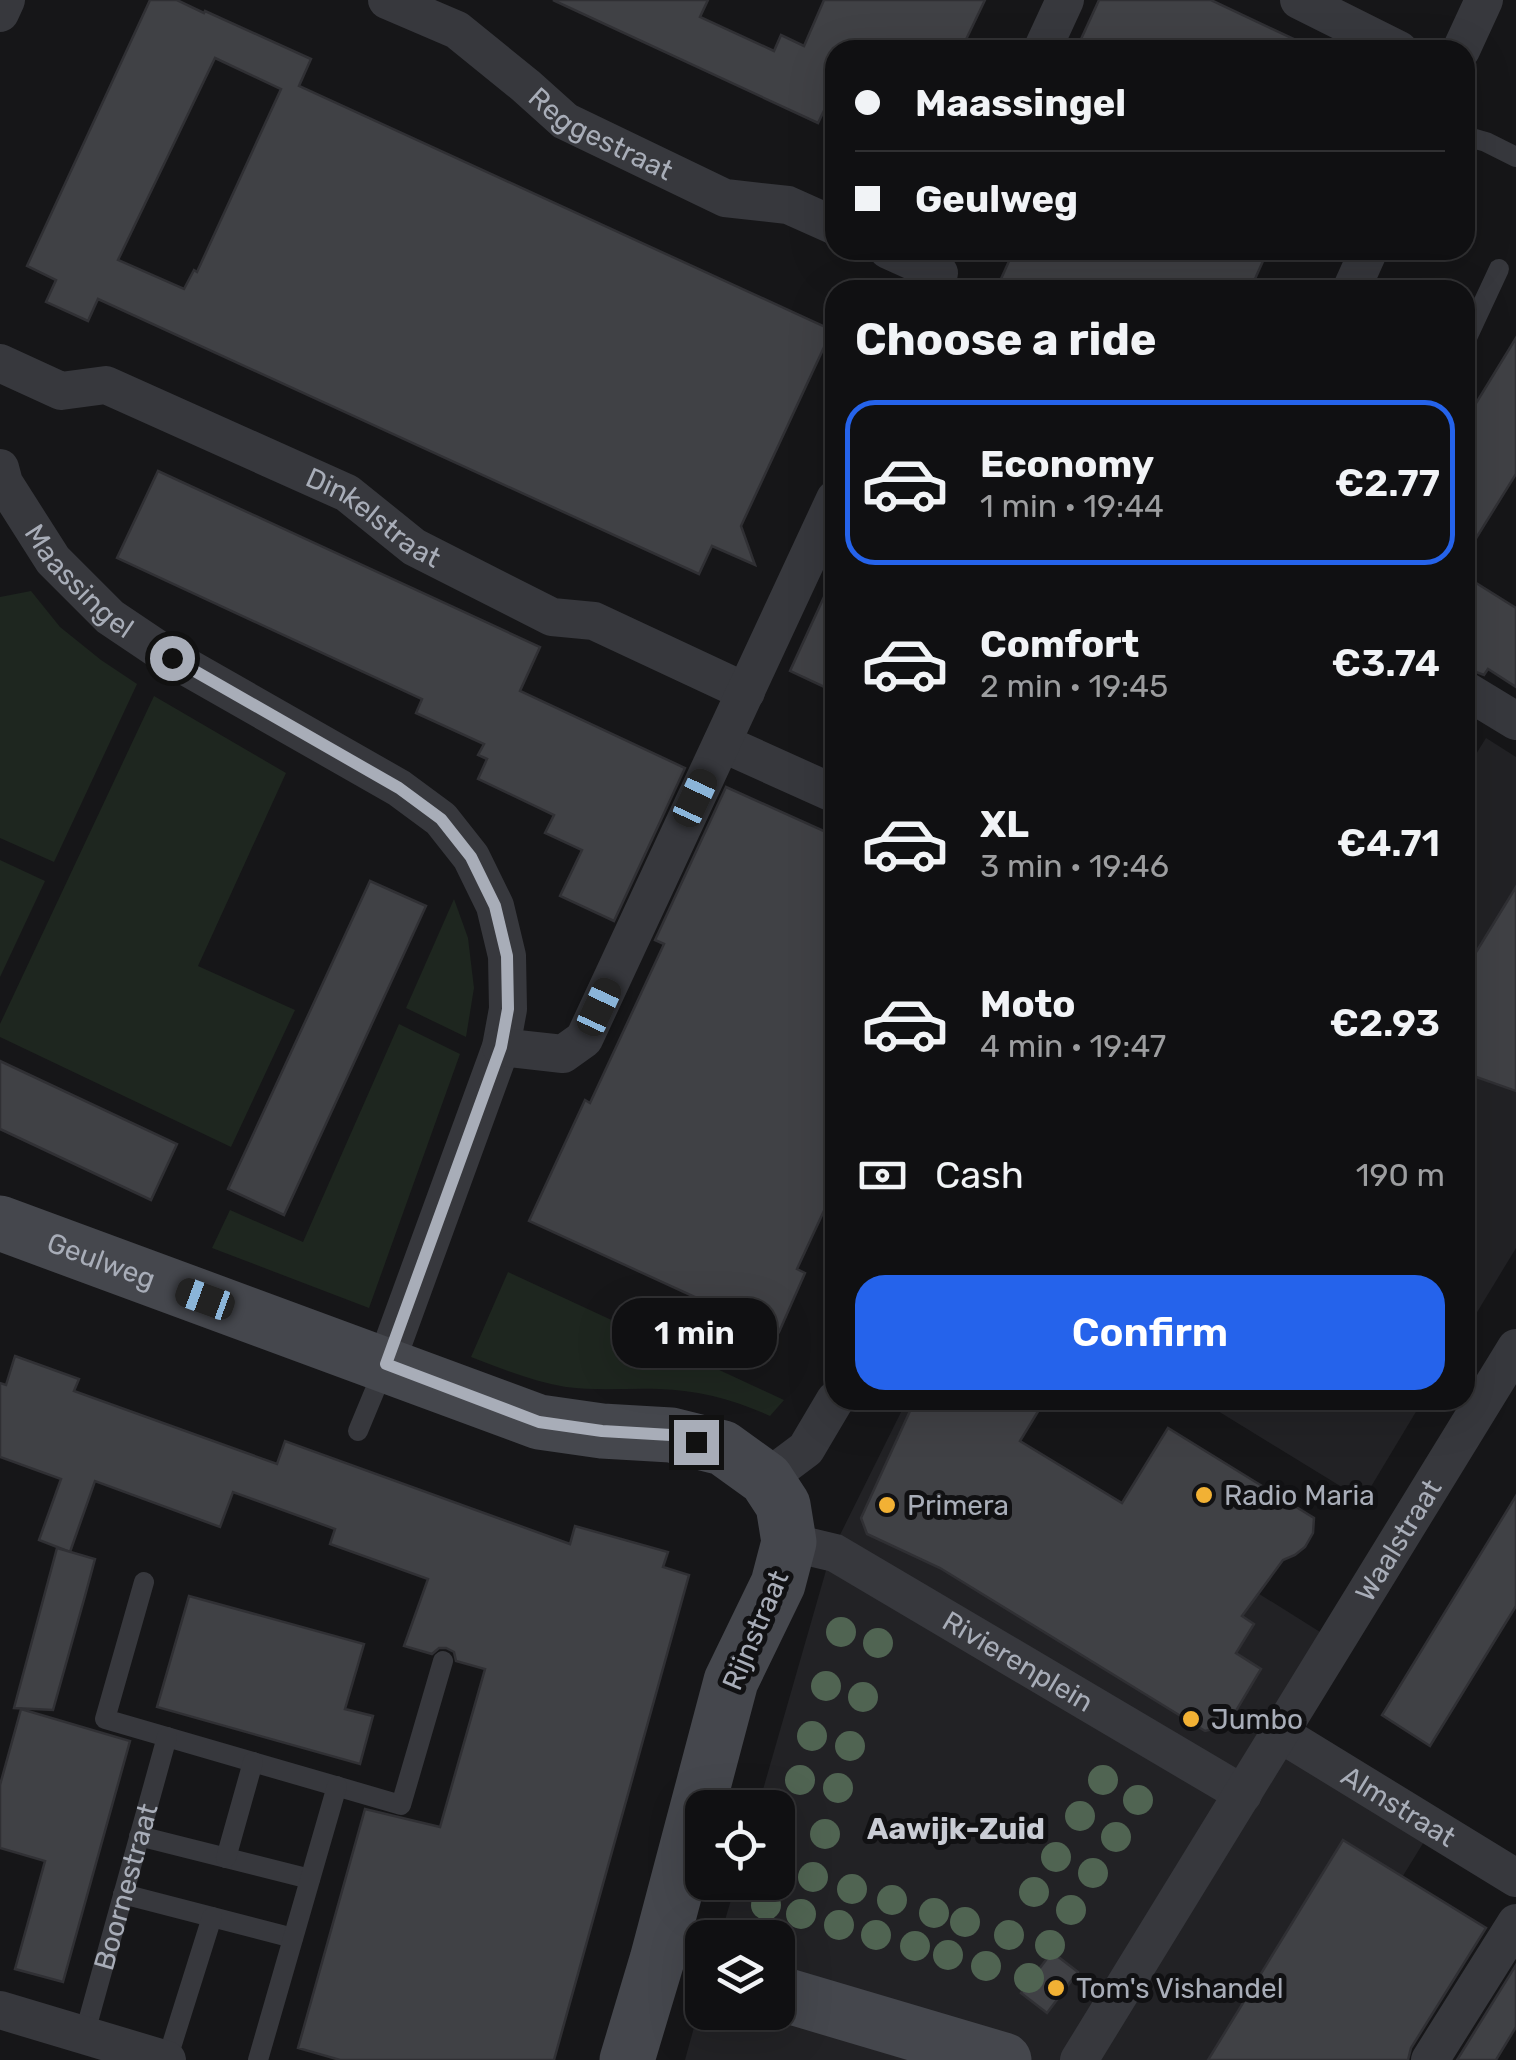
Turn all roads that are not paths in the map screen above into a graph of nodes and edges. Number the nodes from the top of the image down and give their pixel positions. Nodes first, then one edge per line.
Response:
1 (6, 0) edge
2 (386, 0) edge
3 (1065, 0) edge
4 (1299, 0) edge
5 (1484, 0) edge
6 (0, 13) edge
7 (1047, 40) edge
8 (1379, 40) edge
9 (1466, 40) edge
10 (1475, 139) edge
11 (1516, 157) edge
12 (825, 222) edge
13 (913, 260) edge
14 (1498, 268) dead end
15 (940, 271) edge
16 (1475, 320) edge
17 (0, 363) edge
18 (0, 468) edge
19 (825, 520) edge
20 (746, 692) junction
21 (1475, 696) edge
22 (1516, 721) edge
23 (722, 743) junction
24 (825, 789) edge
25 (501, 1047) junction
26 (0, 1223) edge
27 (1516, 1348) edge
28 (386, 1364) junction
29 (829, 1410) edge
30 (358, 1431) dead end
31 (766, 1479) junction
32 (789, 1542) junction
33 (144, 1582) dead end
34 (443, 1662) dead end
35 (1281, 1734) junction
36 (166, 1737) junction
37 (253, 1762) junction
38 (337, 1786) junction
39 (1243, 1794) junction
40 (139, 1836) junction
41 (226, 1858) junction
42 (1516, 1878) edge
43 (310, 1879) junction
44 (123, 1894) junction
45 (212, 1917) junction
46 (1516, 1923) edge
47 (294, 1938) junction
48 (680, 1966) edge
49 (795, 1998) edge
50 (0, 2010) edge
51 (84, 2036) junction
52 (168, 2060) edge
53 (258, 2060) edge
54 (627, 2060) edge
55 (1004, 2060) edge
56 (1080, 2060) edge
57 (1430, 2060) edge

1 - 6 street
2 - 12 street, Reggestraat
3 - 7 street
4 - 8 street
5 - 9 street
10 - 11 lane
13 - 15 street
14 - 16 lane
17 - 20 street, Dinkelstraat
18 - 25 street, Maassingel
19 - 20 street
20 - 23 street
21 - 22 street
23 - 24 street
23 - 25 street
25 - 28 street, Maassingel
26 - 28 street, Geulweg
27 - 35 street, Waalstraat
28 - 30 lane
28 - 31 street, Geulweg
29 - 31 street
31 - 32 street, Rijnstraat
32 - 39 street, Rivierenplein
32 - 48 street, Rijnstraat
33 - 36 lane
34 - 38 lane
35 - 39 street
35 - 42 street, Almstraat
36 - 37 lane
36 - 40 lane, Boornestraat
37 - 38 lane
37 - 41 lane
38 - 43 lane
39 - 56 street
40 - 41 lane
40 - 44 lane, Boornestraat
41 - 43 lane
43 - 47 lane
44 - 45 lane
44 - 51 lane, Boornestraat
45 - 47 lane
45 - 52 lane
46 - 57 street
47 - 53 lane
48 - 54 street, Rijnstraat
49 - 55 street
50 - 51 street
51 - 52 street

